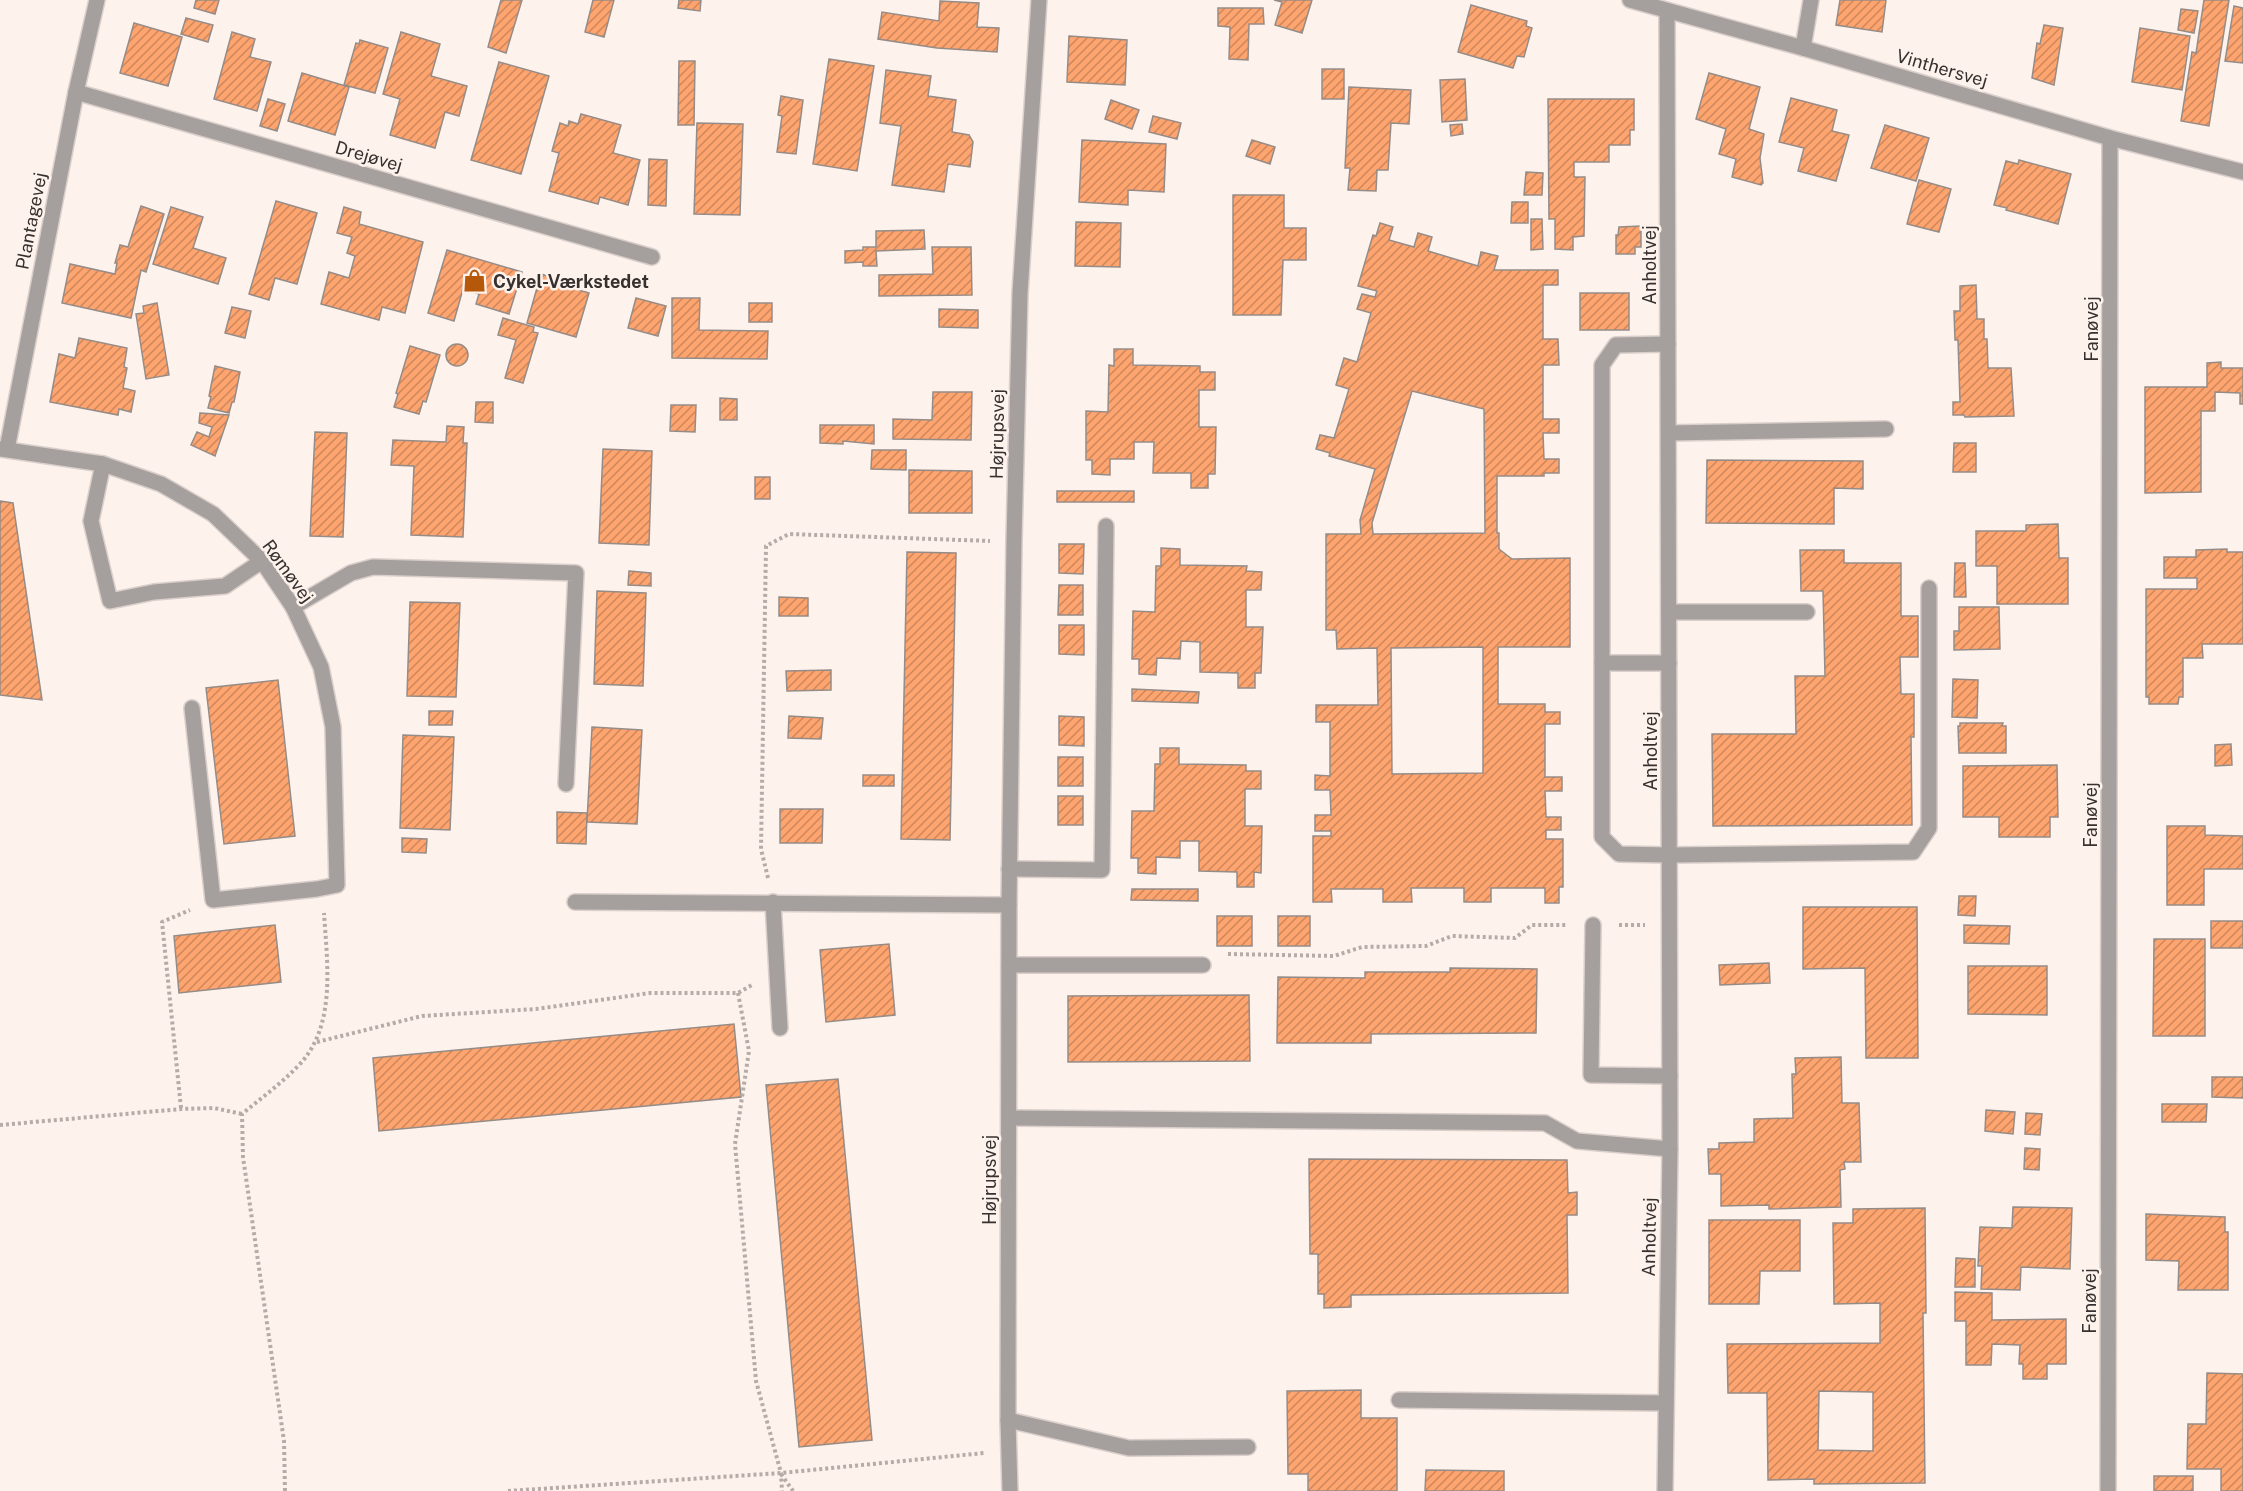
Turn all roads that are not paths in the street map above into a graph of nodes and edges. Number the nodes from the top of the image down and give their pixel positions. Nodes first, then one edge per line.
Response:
1 (97, 0) edge
2 (1039, 0) edge
3 (1630, 0) edge
4 (1810, 0) edge
5 (1667, 11) junction
6 (1803, 48) junction
7 (76, 92) junction
8 (2110, 138) junction
9 (2243, 172) edge
10 (652, 257) dead end
11 (1668, 344) junction
12 (1886, 429) dead end
13 (1669, 433) junction
14 (3, 449) edge
15 (103, 464) junction
16 (1106, 526) dead end
17 (262, 561) junction
18 (1929, 588) dead end
19 (293, 607) junction
20 (1669, 612) junction
21 (1807, 612) dead end
22 (1602, 663) junction
23 (1669, 663) junction
24 (192, 708) dead end
25 (566, 784) dead end
26 (1670, 855) junction
27 (1009, 869) junction
28 (575, 902) dead end
29 (773, 902) junction
30 (1009, 904) junction
31 (1593, 925) road end
32 (1009, 965) junction
33 (1203, 965) road end
34 (780, 1028) dead end
35 (1670, 1076) junction
36 (1009, 1118) junction
37 (1670, 1149) junction
38 (1399, 1400) dead end
39 (1666, 1403) junction
40 (1008, 1420) junction
41 (1248, 1447) dead end
42 (1010, 1491) edge
43 (1665, 1491) edge
44 (2109, 1491) edge

1 - 7 street, Plantagevej
2 - 27 street, Højrupsvej
3 - 5 street, Vinthersvej
4 - 6 street
5 - 6 street, Vinthersvej
5 - 11 street, Anholtvej
6 - 8 street, Vinthersvej
7 - 10 street, Drejøvej
7 - 14 street, Plantagevej
8 - 9 street, Vinthersvej
8 - 44 street, Fanøvej
11 - 13 street, Anholtvej
11 - 22 street
12 - 13 street
13 - 20 street, Anholtvej
14 - 15 street, Rømøvej
15 - 17 street, Rømøvej
15 - 17 street
16 - 27 street
17 - 19 street, Rømøvej
18 - 26 street
19 - 24 street, Rømøvej
19 - 25 street
20 - 21 street
20 - 23 street, Anholtvej
22 - 23 street
22 - 26 street
23 - 26 street, Anholtvej
26 - 35 street, Anholtvej
27 - 30 street, Højrupsvej
28 - 29 street
29 - 30 street
29 - 34 street
30 - 32 street, Højrupsvej
31 - 35 street
32 - 33 street
32 - 36 street, Højrupsvej
35 - 37 street, Anholtvej
36 - 37 street
36 - 40 street, Højrupsvej
37 - 39 street, Anholtvej
38 - 39 street
39 - 43 street, Anholtvej
40 - 41 street
40 - 42 street, Højrupsvej

